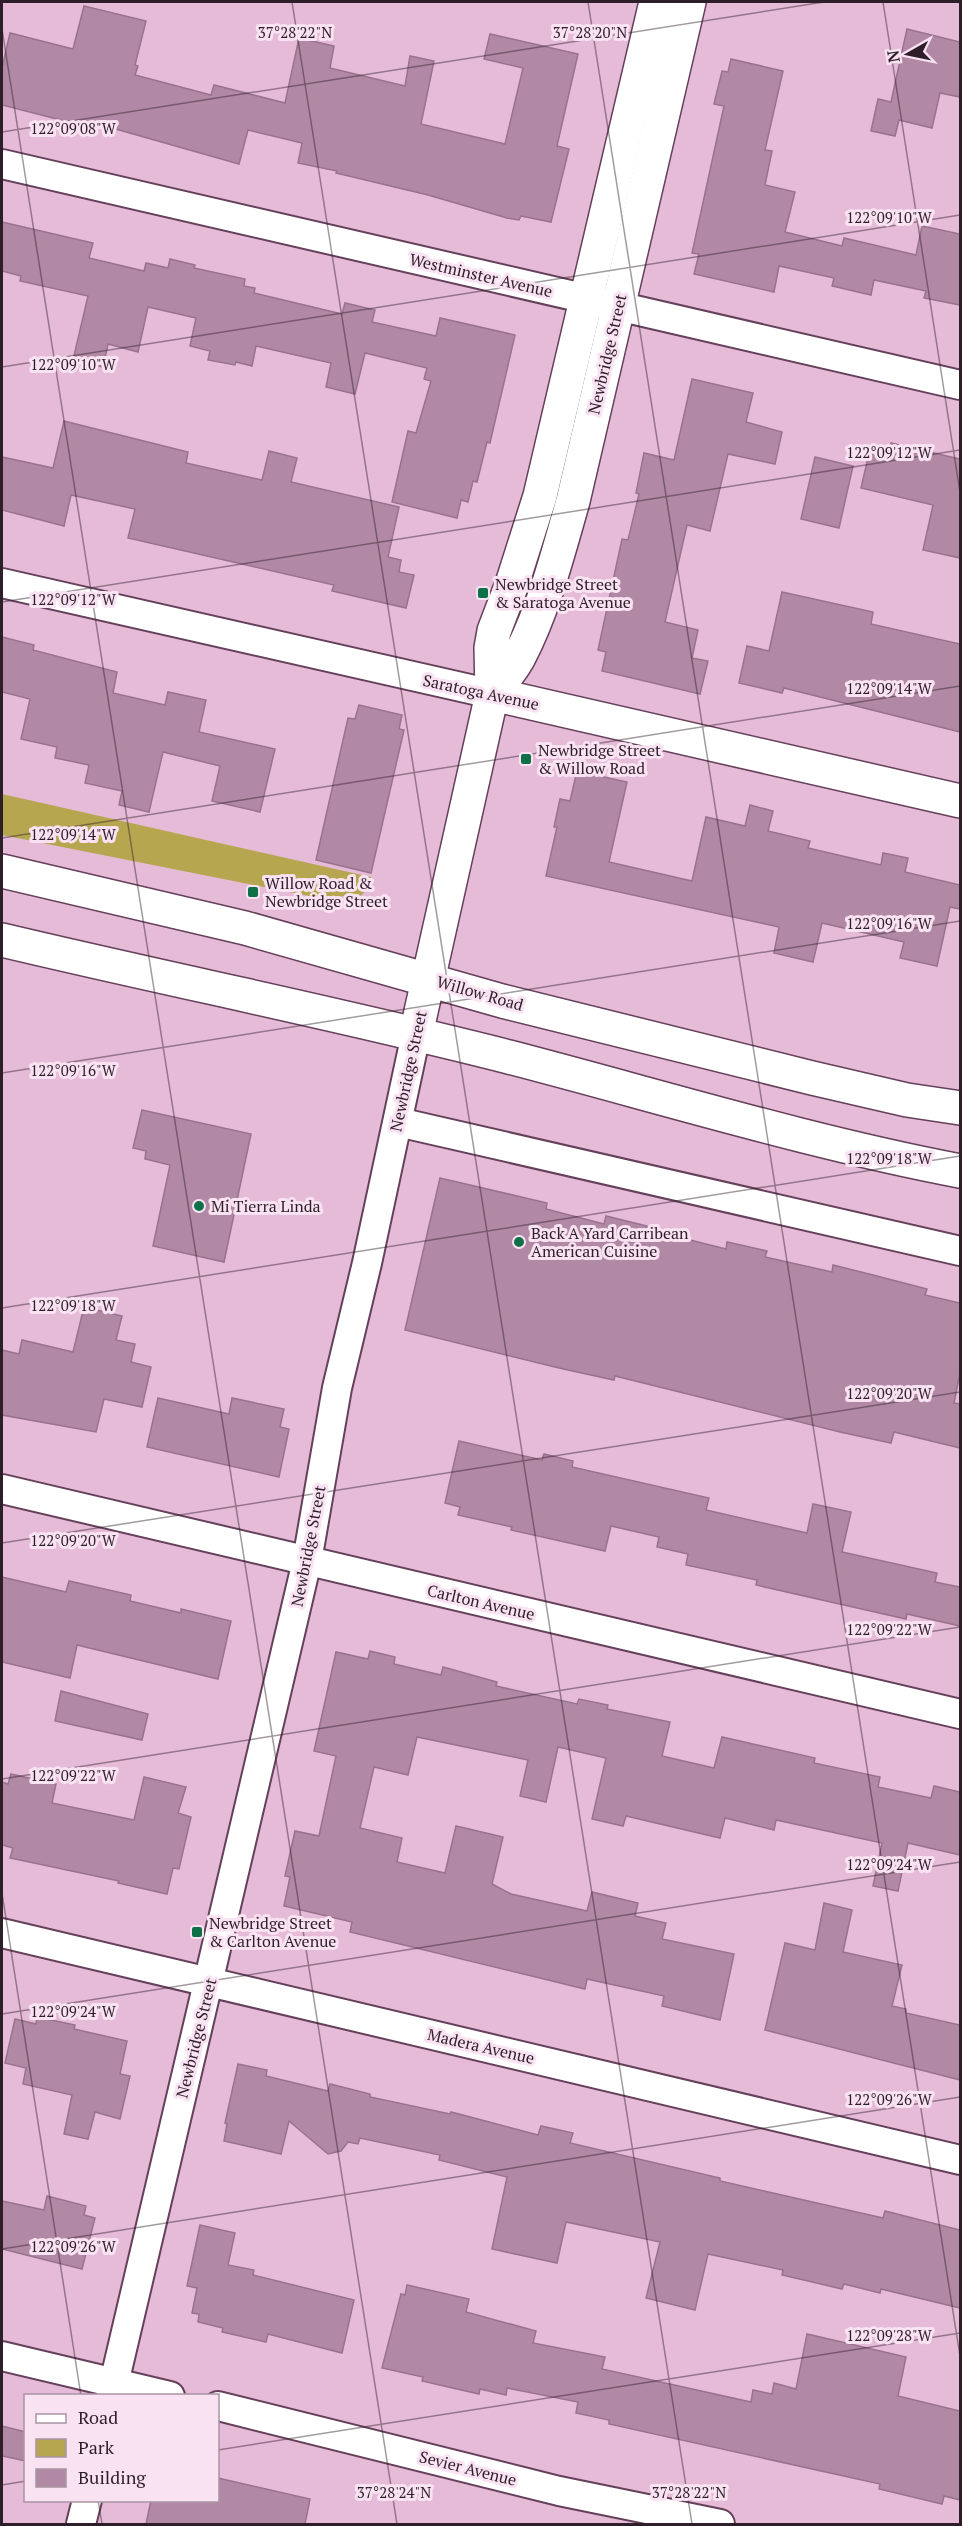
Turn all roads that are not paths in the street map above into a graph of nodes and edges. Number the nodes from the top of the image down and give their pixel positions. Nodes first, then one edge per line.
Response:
1 (656, 2) edge
2 (689, 2) edge
3 (2, 164) edge
4 (587, 300) junction
5 (618, 308) junction
6 (960, 385) edge
7 (2, 583) edge
8 (492, 694) junction
9 (960, 801) edge
10 (2, 871) edge
11 (2, 940) edge
12 (428, 978) junction
13 (416, 1034) junction
14 (960, 1108) edge
15 (398, 1122) junction
16 (960, 1171) edge
17 (960, 1251) edge
18 (2, 1490) edge
19 (307, 1561) junction
20 (960, 1714) edge
21 (2, 1933) edge
22 (210, 1982) junction
23 (960, 2160) edge
24 (2, 2356) edge
25 (113, 2389) edge
26 (154, 2394) edge
27 (219, 2406) edge
28 (86, 2502) edge
29 (81, 2524) edge
30 (720, 2524) edge

1 - 4 main road, Newbridge Street
2 - 5 main road, Newbridge Street
3 - 4 street, Westminster Avenue
4 - 5 street, Westminster Avenue
4 - 8 main road, Newbridge Street
5 - 6 street, Westminster Avenue
5 - 8 main road, Newbridge Street
7 - 8 street, Saratoga Avenue
8 - 9 main road, Saratoga Avenue
8 - 12 main road, Newbridge Street
10 - 12 main road, Willow Road
11 - 13 main road
12 - 13 main road, Newbridge Street
12 - 14 main road, Willow Road
13 - 15 street, Newbridge Street
13 - 16 main road
15 - 17 street
15 - 19 street, Newbridge Street
18 - 19 street, Carlton Avenue
19 - 20 street, Carlton Avenue
19 - 22 street, Newbridge Street
21 - 22 street, Madera Avenue
22 - 23 street, Madera Avenue
22 - 25 street, Newbridge Street
24 - 25 street
25 - 26 street
27 - 30 street, Sevier Avenue
28 - 29 street

